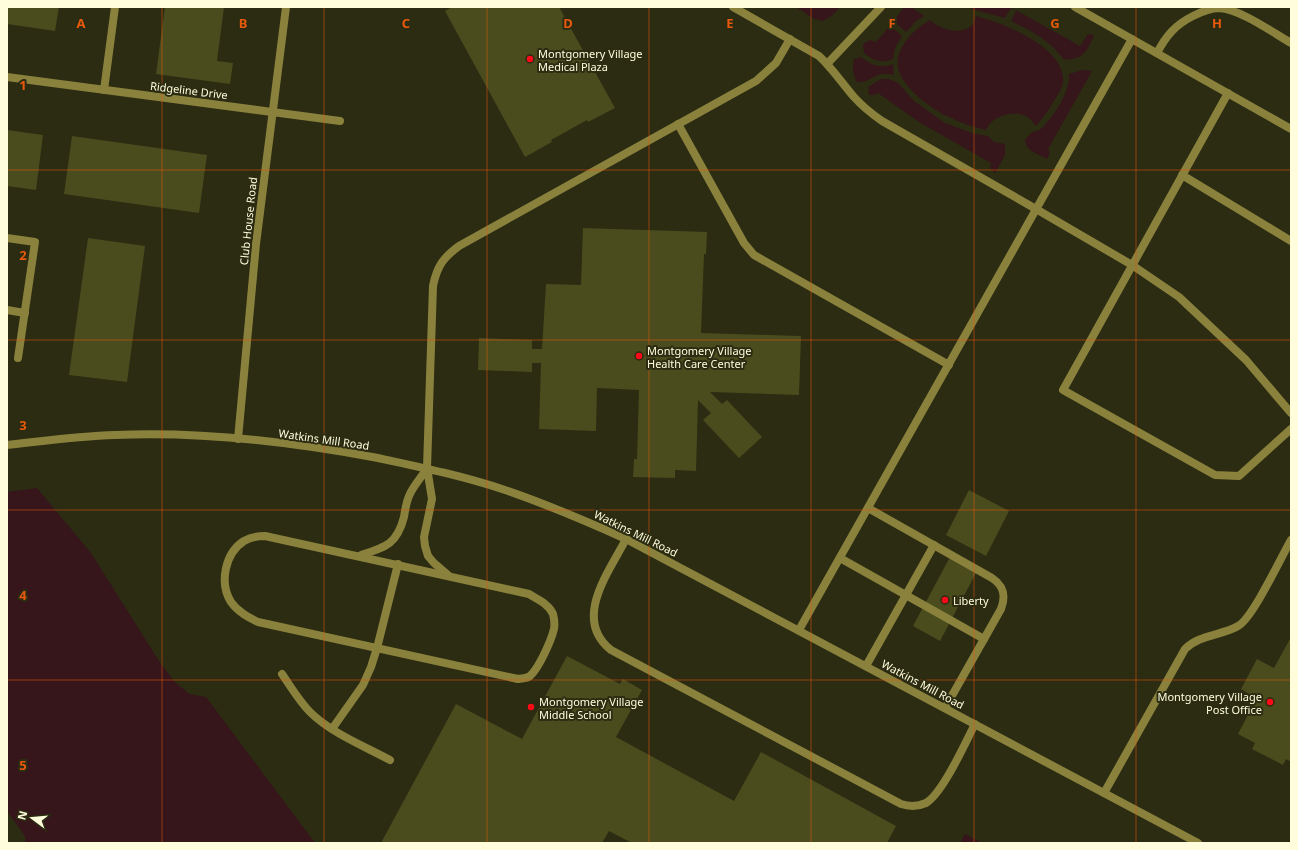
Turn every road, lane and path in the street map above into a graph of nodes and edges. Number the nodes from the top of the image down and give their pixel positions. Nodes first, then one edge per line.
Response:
1 (115, 7) edge
2 (286, 7) edge
3 (733, 7) edge
4 (881, 7) edge
5 (1075, 7) edge
6 (790, 39) junction
7 (1132, 39) junction
8 (1291, 43) edge
9 (1157, 53) junction
10 (827, 64) junction
11 (7, 77) edge
12 (104, 90) junction
13 (1228, 93) junction
14 (272, 112) junction
15 (340, 121) dead end
16 (678, 124) junction
17 (1291, 129) edge
18 (1182, 175) junction
19 (1036, 209) junction
20 (7, 238) edge
21 (1291, 241) edge
22 (1132, 265) junction
23 (7, 310) edge
24 (25, 313) junction
25 (18, 358) dead end
26 (949, 365) junction
27 (1291, 413) edge
28 (1291, 429) edge
29 (238, 439) junction
30 (7, 445) edge
31 (428, 468) junction
32 (868, 508) junction
33 (626, 539) junction
34 (1291, 540) edge
35 (934, 545) junction
36 (359, 556) junction
37 (840, 558) junction
38 (398, 564) junction
39 (449, 576) junction
40 (906, 595) junction
41 (800, 630) junction
42 (984, 639) junction
43 (377, 648) junction
44 (866, 666) junction
45 (282, 674) dead end
46 (945, 708) junction
47 (975, 724) junction
48 (332, 729) junction
49 (390, 760) dead end
50 (1104, 793) junction
51 (1198, 843) edge

1 - 12 street
2 - 14 street, Club House Road
3 - 6 street
4 - 10 street
5 - 7 street
6 - 10 street
6 - 16 street
7 - 9 street
7 - 19 street
8 - 9 street
9 - 13 street
10 - 19 street
11 - 12 street, Ridgeline Drive
12 - 14 street, Ridgeline Drive
13 - 17 street
13 - 18 street
14 - 15 street, Ridgeline Drive
14 - 29 street, Club House Road
16 - 26 street
16 - 31 street
18 - 21 street
18 - 22 street
19 - 22 street
19 - 26 street
20 - 24 street
22 - 27 street
22 - 28 street
23 - 24 street
24 - 25 street
26 - 32 street
29 - 30 street, Watkins Mill Road
29 - 31 street, Watkins Mill Road
31 - 33 street, Watkins Mill Road
31 - 36 street
31 - 39 street
32 - 35 street
32 - 37 street
33 - 41 street, Watkins Mill Road
33 - 47 street
34 - 50 street
35 - 40 street
35 - 42 street
36 - 38 street
36 - 43 street
37 - 40 street
37 - 41 street
38 - 39 street
38 - 43 street
39 - 43 street
40 - 42 street
40 - 44 street
41 - 44 street, Watkins Mill Road
42 - 46 street
43 - 48 street
44 - 46 street, Watkins Mill Road
45 - 48 street
46 - 47 street, Watkins Mill Road
47 - 50 street, Watkins Mill Road
48 - 49 street
50 - 51 street, Watkins Mill Road

